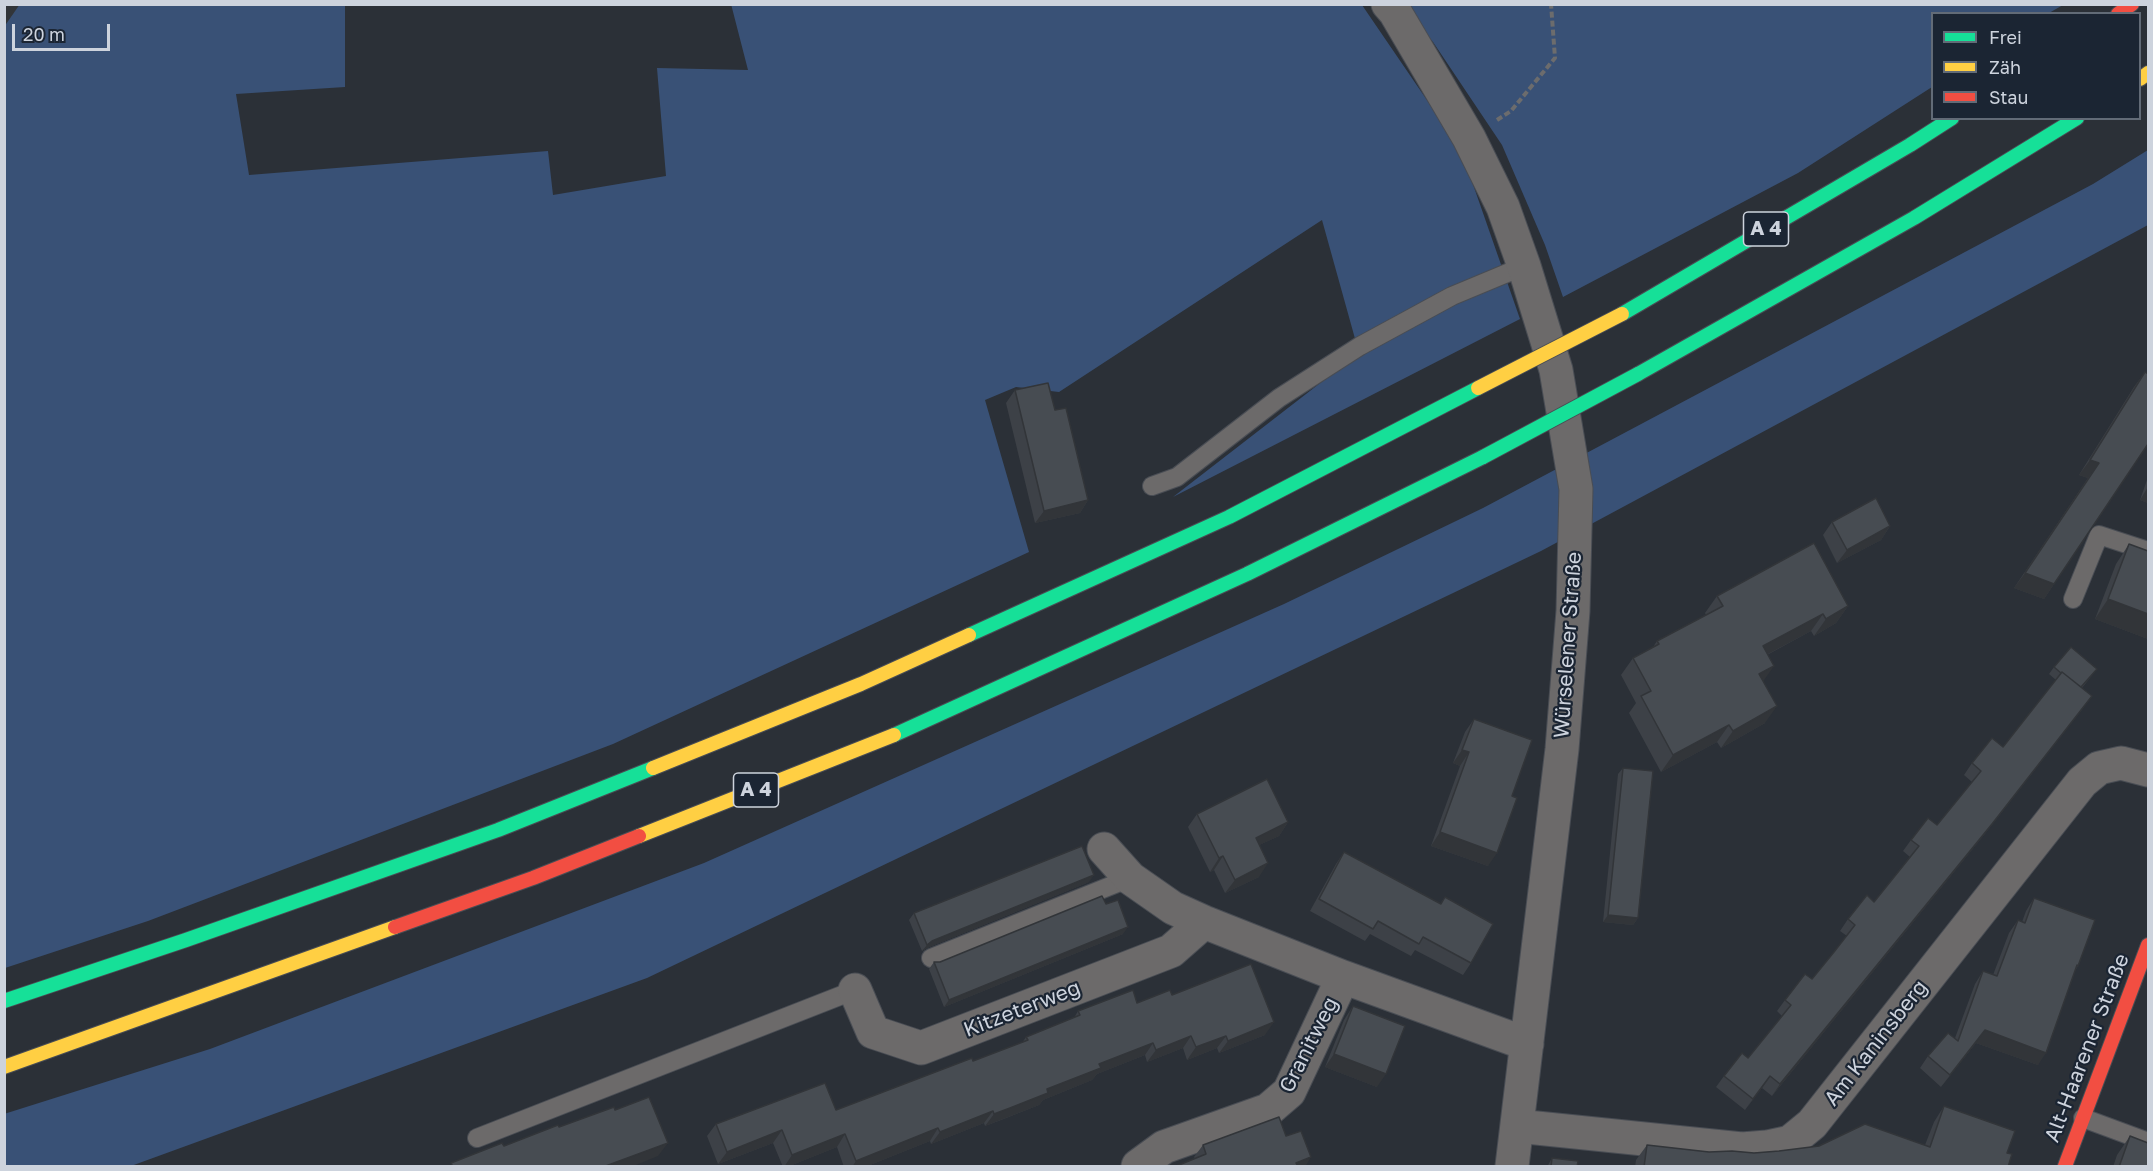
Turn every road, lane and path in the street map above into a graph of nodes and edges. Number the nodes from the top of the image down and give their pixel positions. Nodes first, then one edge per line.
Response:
1 (1388, 4) edge
2 (1551, 4) edge
3 (1949, 120) edge
4 (2074, 120) edge
5 (1469, 138) junction
6 (1524, 266) junction
7 (1152, 486) dead end
8 (2148, 551) edge
9 (2073, 599) dead end
10 (2148, 771) edge
11 (1104, 849) dead end
12 (1130, 878) junction
13 (1204, 922) junction
14 (2148, 945) edge
15 (931, 958) dead end
16 (1343, 977) junction
17 (855, 990) joint
18 (4, 1001) edge
19 (1527, 1044) junction
20 (4, 1067) edge
21 (2083, 1118) junction
22 (1517, 1126) junction
23 (477, 1138) dead end
24 (2148, 1142) edge
25 (1138, 1167) edge
26 (1512, 1167) edge
27 (2065, 1167) edge

1 - 5 street, Würselener Straße
2 - 5 path
3 - 18 main road, A 4, bridge
4 - 20 main road, A 4, bridge
5 - 6 street, Würselener Straße
6 - 7 lane
6 - 19 street, Würselener Straße
8 - 9 lane
10 - 22 street, Am Kaninsberg
11 - 12 street
12 - 13 street
12 - 15 lane
13 - 16 street
13 - 17 street, Kitzeterweg
14 - 21 main road, Alt-Haarener Straße
16 - 19 street
16 - 25 street, Granitweg
17 - 23 lane
19 - 22 street, Würselener Straße
21 - 24 lane
21 - 27 main road, Alt-Haarener Straße
22 - 26 street, Würselener Straße

